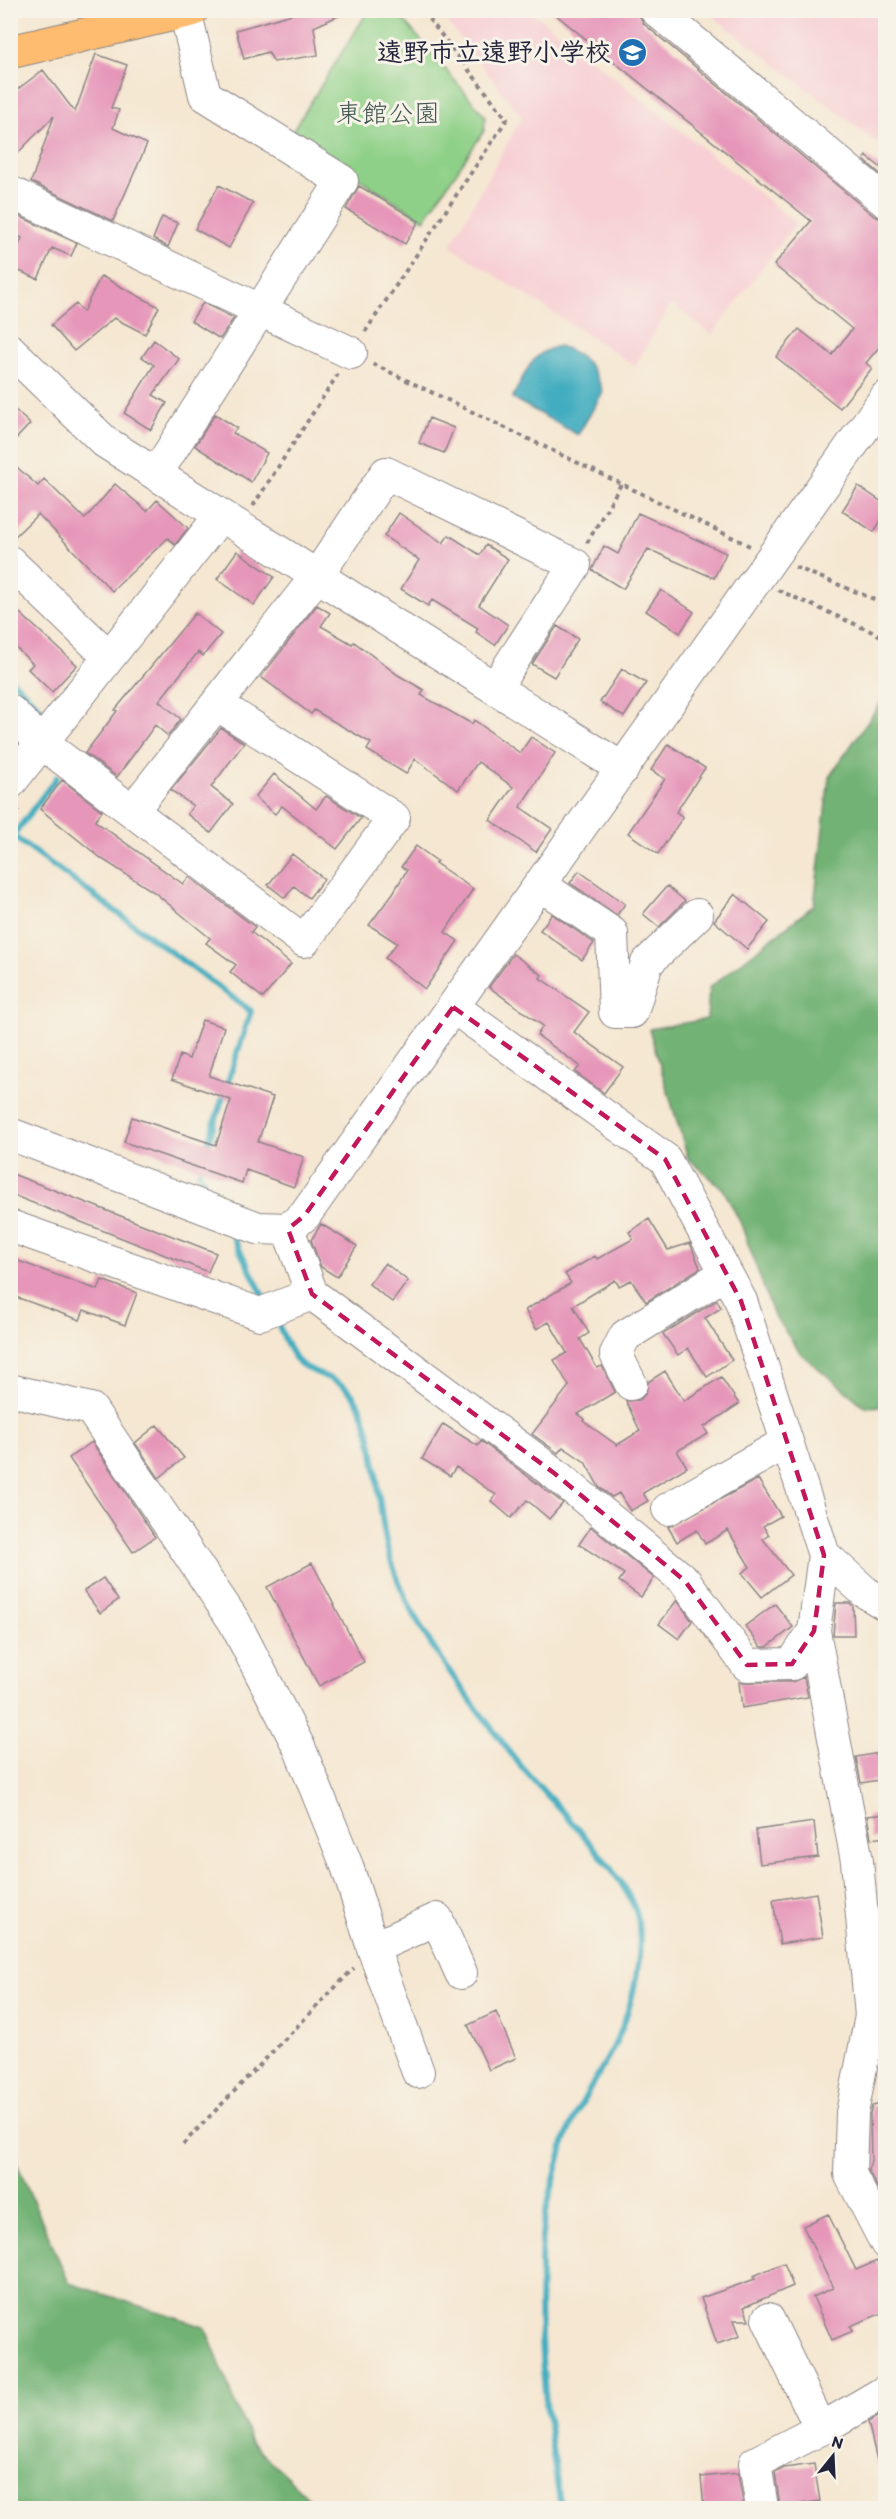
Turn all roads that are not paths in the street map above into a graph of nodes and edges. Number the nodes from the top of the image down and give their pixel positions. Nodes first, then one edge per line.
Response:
1 (656, 10) edge
2 (188, 11) edge
3 (10, 52) edge
4 (10, 192) edge
5 (885, 202) edge
6 (259, 310) junction
7 (351, 354) road end
8 (13, 356) edge
9 (885, 398) edge
10 (156, 474) junction
11 (231, 521) junction
12 (10, 562) edge
13 (317, 576) junction
14 (109, 657) junction
15 (495, 688) junction
16 (217, 704) junction
17 (10, 711) edge
18 (42, 742) junction
19 (622, 769) junction
20 (18, 792) edge
21 (132, 811) junction
22 (540, 885) junction
23 (697, 915) dead end
24 (453, 1007) junction
25 (10, 1134) edge
26 (10, 1226) edge
27 (288, 1229) junction
28 (726, 1273) junction
29 (312, 1294) junction
30 (631, 1384) dead end
31 (10, 1390) edge
32 (787, 1442) junction
33 (668, 1509) dead end
34 (824, 1555) junction
35 (885, 1605) edge
36 (814, 1631) junction
37 (373, 1948) junction
38 (461, 1973) dead end
39 (418, 2072) dead end
40 (885, 2243) edge
41 (768, 2319) dead end
42 (885, 2391) edge
43 (821, 2429) junction
44 (762, 2508) edge

1 - 5 street
2 - 3 main road
2 - 6 street
4 - 6 street
6 - 7 street
6 - 10 street
8 - 10 street
9 - 19 street
10 - 11 street
11 - 13 street
11 - 14 street
12 - 14 street
13 - 15 street
13 - 15 street
13 - 16 street
14 - 18 street
15 - 19 street
16 - 21 street
16 - 21 street
17 - 18 street
18 - 20 street
18 - 21 street
19 - 22 street
22 - 23 street
22 - 24 street
24 - 27 street
24 - 28 street
25 - 27 street
26 - 29 street
27 - 29 street
28 - 30 street
28 - 32 street
29 - 36 street
31 - 37 street
32 - 33 street
32 - 34 street
34 - 35 street
34 - 36 street
36 - 40 street
37 - 38 street
37 - 39 street
41 - 43 street
42 - 43 street
43 - 44 street

